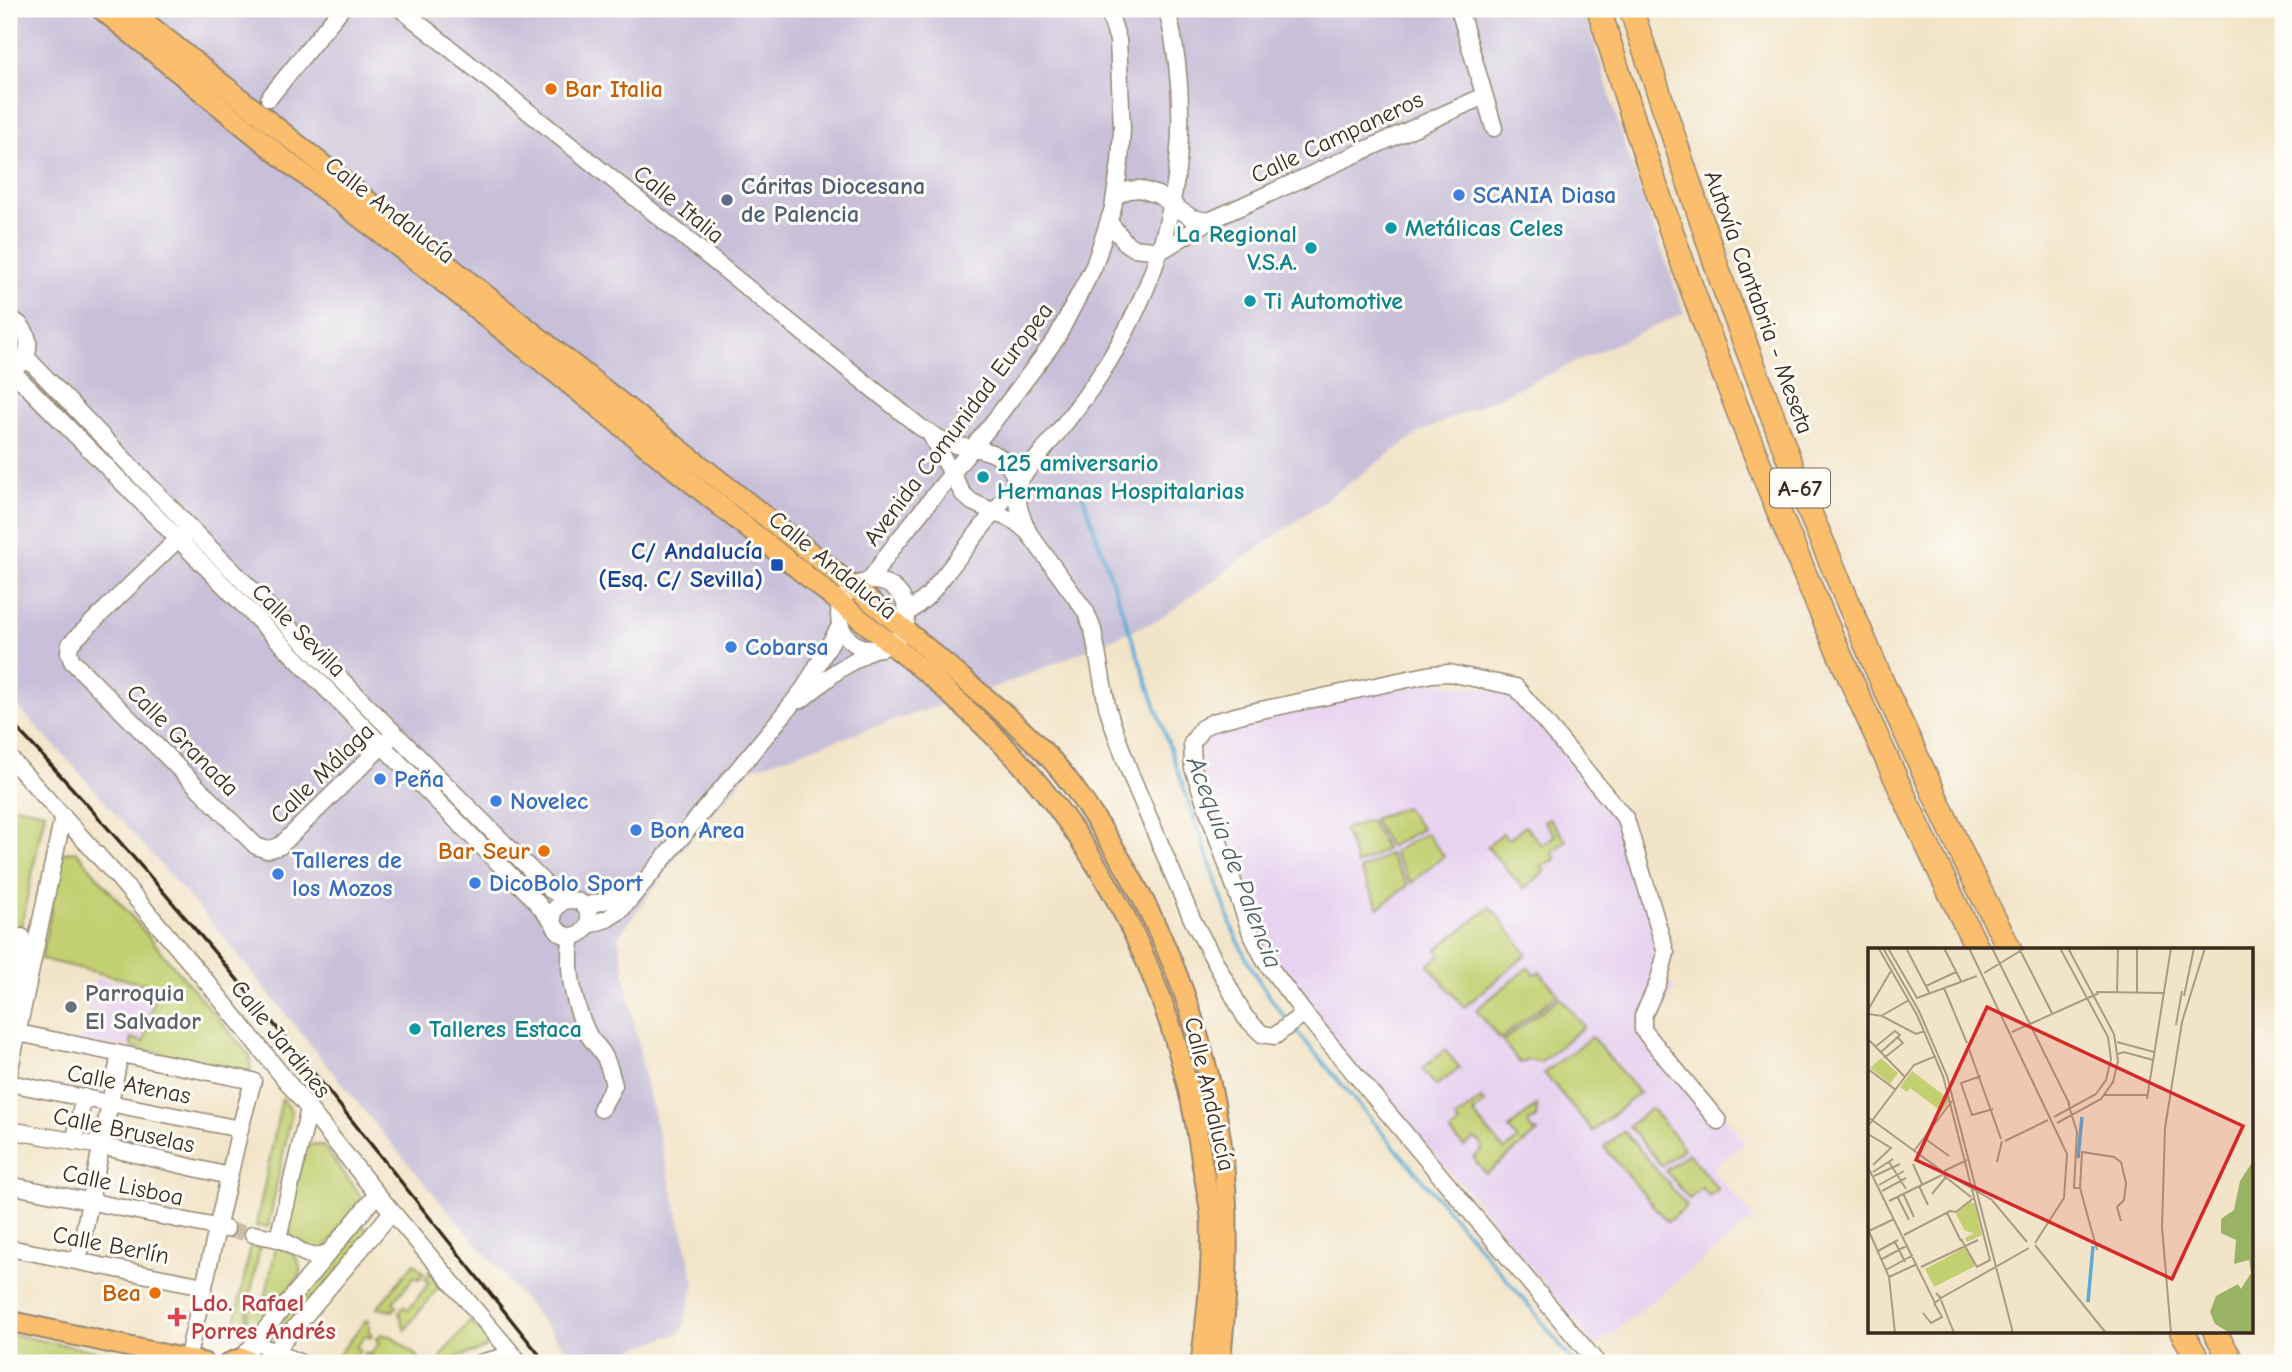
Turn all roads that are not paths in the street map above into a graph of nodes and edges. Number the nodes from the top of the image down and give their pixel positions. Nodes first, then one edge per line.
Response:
1 (101, 9) edge
2 (129, 9) edge
3 (341, 9) edge
4 (401, 9) edge
5 (1108, 9) edge
6 (1167, 9) edge
7 (1459, 9) edge
8 (1600, 9) edge
9 (1631, 9) edge
10 (1484, 96) junction
11 (269, 98) dead end
12 (1494, 128) dead end
13 (1115, 196) junction
14 (1173, 204) junction
15 (1209, 221) junction
16 (1109, 222) junction
17 (1161, 251) junction
18 (9, 318) edge
19 (26, 357) junction
20 (10, 371) edge
21 (929, 432) junction
22 (974, 446) junction
23 (951, 473) junction
24 (1017, 483) junction
25 (995, 511) junction
26 (190, 528) junction
27 (1028, 531) junction
28 (177, 539) junction
29 (861, 584) junction
30 (840, 604) junction
31 (906, 622) junction
32 (840, 626) junction
33 (882, 646) junction
34 (783, 715) junction
35 (395, 734) junction
36 (382, 746) junction
37 (9, 757) edge
38 (63, 816) junction
39 (280, 846) joint
40 (55, 847) junction
41 (91, 847) junction
42 (645, 883) junction
43 (568, 900) junction
44 (584, 906) junction
45 (553, 922) junction
46 (588, 925) junction
47 (572, 936) junction
48 (22, 937) edge
49 (1977, 948) edge
50 (2009, 948) edge
51 (9, 1000) edge
52 (1296, 1021) junction
53 (18, 1033) junction
54 (120, 1054) junction
55 (9, 1073) edge
56 (9, 1083) edge
57 (84, 1097) junction
58 (110, 1102) junction
59 (309, 1109) junction
60 (601, 1109) dead end
61 (1718, 1121) dead end
62 (240, 1129) junction
63 (9, 1130) edge
64 (332, 1139) junction
65 (74, 1142) junction
66 (101, 1146) junction
67 (299, 1146) junction
68 (229, 1175) junction
69 (9, 1185) edge
70 (377, 1194) junction
71 (90, 1200) junction
72 (392, 1212) junction
73 (356, 1220) junction
74 (223, 1229) junction
75 (253, 1234) tunnel mouth
76 (373, 1234) junction
77 (278, 1238) junction
78 (9, 1248) edge
79 (300, 1250) junction
80 (327, 1254) junction
81 (78, 1261) junction
82 (307, 1278) junction
83 (204, 1286) junction
84 (9, 1321) edge
85 (9, 1331) edge
86 (2181, 1334) edge
87 (2215, 1334) edge
88 (254, 1342) junction
89 (269, 1358) edge
90 (516, 1359) edge
91 (188, 1362) edge
92 (241, 1362) edge
93 (301, 1363) edge
94 (480, 1363) edge
95 (1201, 1363) edge
96 (1220, 1363) edge
97 (1597, 1363) edge
98 (2198, 1363) edge
99 (2233, 1363) edge

1 - 30 main road, Calle Andalucía
2 - 29 main road, Calle Andalucía
3 - 11 street
4 - 21 street, Calle Italia
5 - 13 street, Avenida Comunidad Europea
6 - 14 street
7 - 10 street
8 - 49 highway, A-67
9 - 50 highway, Autovía Cantabria - Meseta / A-67
10 - 12 street
10 - 15 street, Calle Campaneros
13 - 14 street
13 - 16 street, Avenida Comunidad Europea
14 - 15 street
14 - 17 street
15 - 17 street, Calle Campaneros
16 - 17 street
16 - 22 street, Avenida Comunidad Europea
17 - 24 street
18 - 19 street
19 - 20 street
19 - 26 street, Calle Sevilla
20 - 28 street, Calle Sevilla
21 - 22 street, Calle Italia
21 - 23 street, Calle Italia
22 - 23 street, Avenida Comunidad Europea
22 - 24 street
23 - 25 street
23 - 29 street, Avenida Comunidad Europea
24 - 25 street
24 - 27 street
25 - 27 street
25 - 31 street
26 - 28 street
26 - 35 street, Calle Sevilla
27 - 52 street
28 - 36 street, Calle Sevilla
28 - 39 street, Calle Granada
29 - 30 street, Avenida Comunidad Europea
29 - 31 main road, Calle Andalucía
30 - 32 street
30 - 33 main road, Calle Andalucía
31 - 33 street
31 - 96 main road, Calle Andalucía
32 - 33 street
32 - 34 street
33 - 34 street
33 - 95 main road, Calle Andalucía
34 - 42 street
35 - 36 street, Calle Málaga
35 - 43 street, Calle Sevilla
36 - 39 street, Calle Málaga
36 - 45 street, Calle Sevilla
37 - 38 street, Calle Jardines
38 - 40 street
38 - 41 street, Calle Jardines
40 - 41 street
40 - 48 street
41 - 59 street, Calle Jardines
42 - 44 street
42 - 46 street
43 - 44 street
43 - 45 street
44 - 46 street
45 - 47 street
46 - 47 street
47 - 60 street
48 - 51 street
48 - 53 street
52 - 61 street
52 - 97 street
53 - 54 street
53 - 55 street
54 - 58 street
54 - 62 street
56 - 57 street, Calle Atenas
57 - 58 street, Calle Atenas
57 - 65 street
58 - 62 street, Calle Atenas
58 - 66 street
59 - 64 street, Calle Jardines
59 - 67 street
62 - 68 street
63 - 65 street, Calle Bruselas
64 - 67 street
64 - 70 street, Calle Jardines
65 - 66 street, Calle Bruselas
66 - 68 street, Calle Bruselas
66 - 71 street
67 - 77 street
68 - 74 street
69 - 71 street, Calle Lisboa
70 - 72 street, Calle Jardines
70 - 73 street
71 - 74 street, Calle Lisboa
71 - 81 street
72 - 76 street
72 - 90 street, Calle Jardines
73 - 76 street
73 - 80 street
74 - 83 street
75 - 77 street
76 - 89 street
77 - 79 street
78 - 81 street, Calle Berlín
79 - 80 street
79 - 82 street
80 - 82 street
81 - 83 street, Calle Berlín
82 - 88 street
83 - 91 street
84 - 91 main road
85 - 91 main road
86 - 98 highway
87 - 99 highway
88 - 89 street
88 - 92 street
89 - 93 street
90 - 94 street

